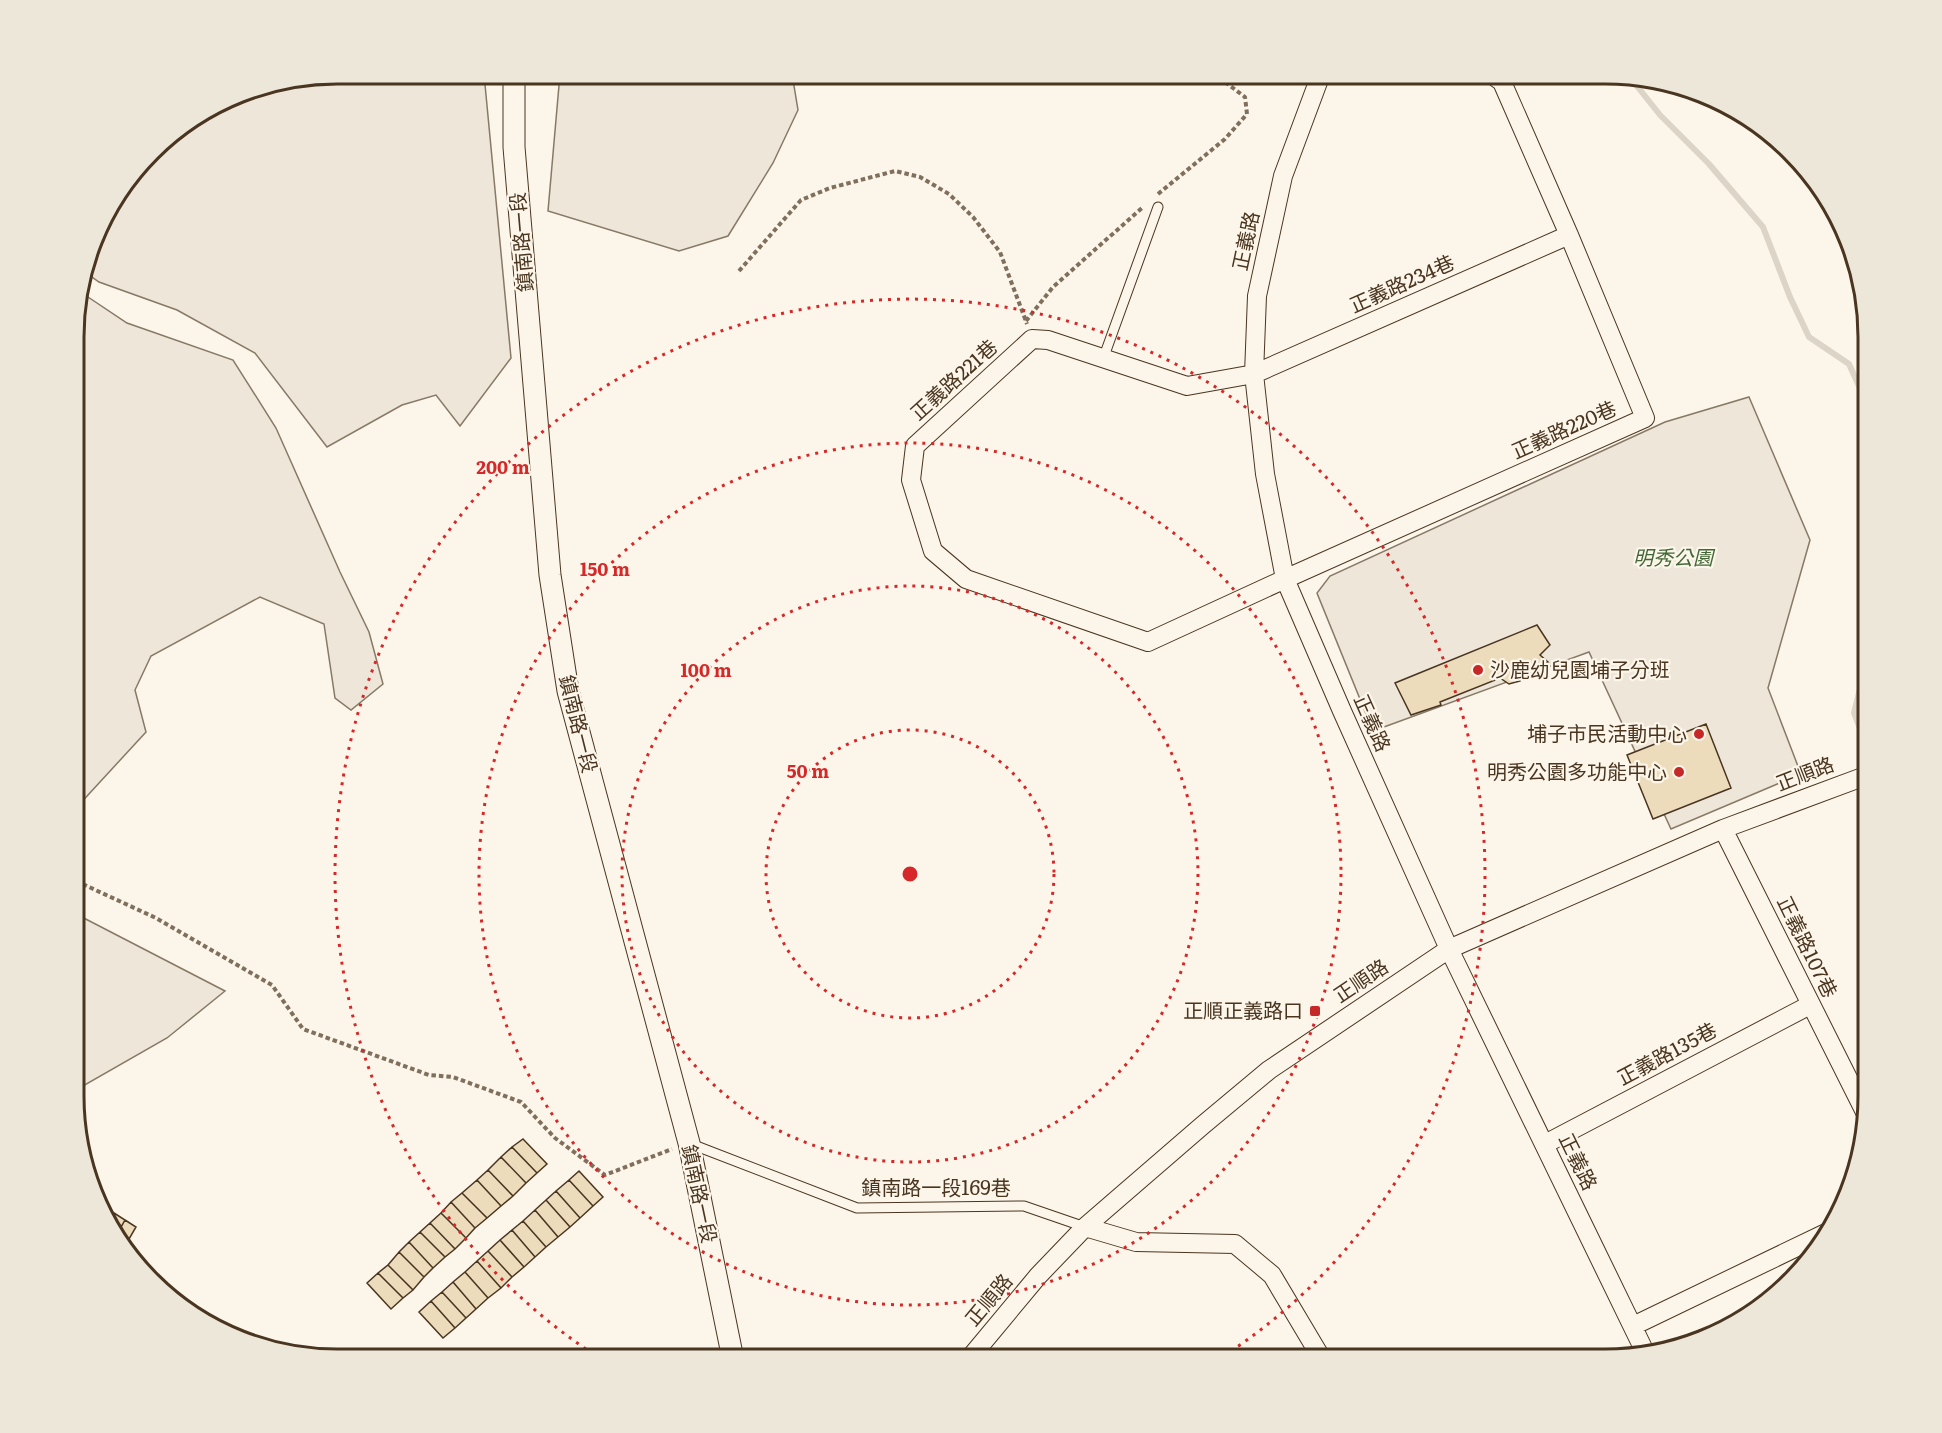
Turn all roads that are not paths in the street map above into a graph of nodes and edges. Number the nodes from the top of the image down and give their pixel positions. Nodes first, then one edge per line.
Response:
1 (514, 84) edge
2 (1318, 84) edge
3 (1503, 84) edge
4 (1158, 207) dead end
5 (1569, 235) junction
6 (1103, 359) junction
7 (1254, 374) junction
8 (1285, 579) junction
9 (1858, 779) edge
10 (1723, 829) junction
11 (1449, 949) junction
12 (1810, 1005) junction
13 (1858, 1098) edge
14 (689, 1143) junction
15 (1545, 1144) junction
16 (1085, 1227) junction
17 (1814, 1239) edge
18 (1633, 1326) junction
19 (1642, 1346) edge
20 (731, 1349) edge
21 (977, 1349) edge
22 (1316, 1349) edge

1 - 14 street, 鎮南路一段
2 - 7 street, 正義路
3 - 5 street, 正義路220巷
4 - 6 lane
5 - 7 street, 正義路234巷
5 - 8 street, 正義路220巷
6 - 7 street
6 - 8 street, 正義路221巷
7 - 8 street, 正義路
8 - 11 street, 正義路
9 - 10 street, 正順路
10 - 11 street, 正順路
10 - 12 street, 正義路107巷
11 - 15 street, 正義路
11 - 16 street, 正順路
12 - 13 street, 正義路107巷
12 - 15 street, 正義路135巷
14 - 16 lane, 鎮南路一段169巷
14 - 20 street, 鎮南路一段
15 - 18 street, 正義路
16 - 21 street, 正順路
16 - 22 street
17 - 18 street
18 - 19 street, 正義路

